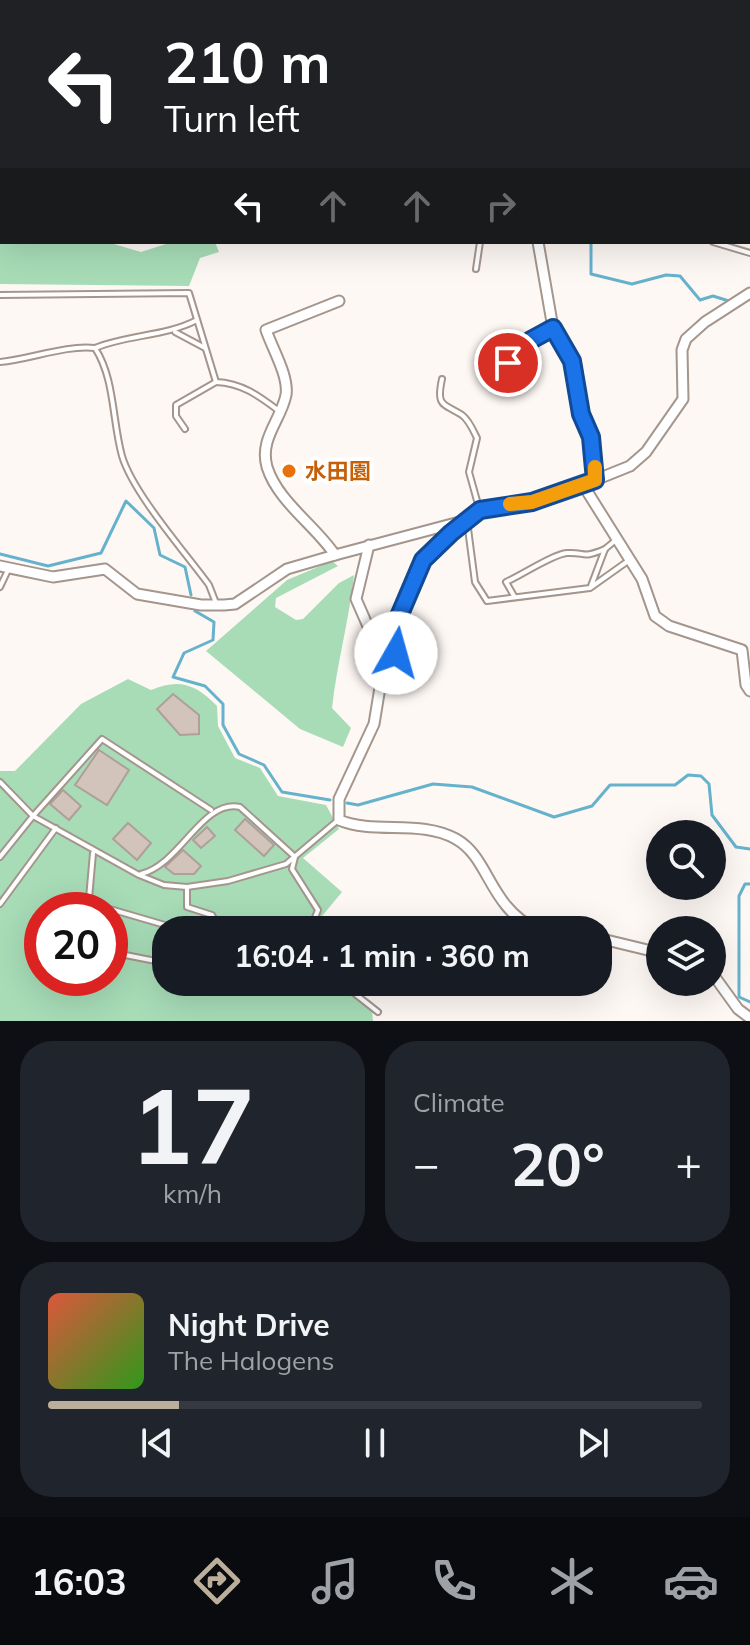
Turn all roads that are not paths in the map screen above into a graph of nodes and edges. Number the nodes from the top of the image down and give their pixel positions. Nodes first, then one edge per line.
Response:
1 (480, 244) edge
2 (538, 244) edge
3 (720, 244) edge
4 (750, 253) edge
5 (476, 269) dead end
6 (750, 293) edge
7 (0, 295) edge
8 (339, 301) dead end
9 (197, 320) junction
10 (553, 328) junction
11 (175, 332) junction
12 (95, 348) junction
13 (205, 348) junction
14 (0, 362) edge
15 (492, 370) dead end
16 (442, 379) dead end
17 (216, 382) junction
18 (279, 411) junction
19 (185, 429) dead end
20 (595, 480) junction
21 (480, 510) junction
22 (467, 520) junction
23 (618, 538) junction
24 (369, 545) junction
25 (605, 549) junction
26 (335, 555) junction
27 (628, 561) junction
28 (4, 567) edge
29 (0, 587) edge
30 (590, 588) junction
31 (514, 596) junction
32 (216, 605) junction
33 (384, 663) junction
34 (750, 691) edge
35 (0, 782) edge
36 (211, 810) junction
37 (33, 816) junction
38 (339, 820) junction
39 (56, 828) junction
40 (93, 852) junction
41 (0, 857) edge
42 (295, 857) junction
43 (139, 875) junction
44 (187, 887) junction
45 (87, 892) edge
46 (0, 904) edge
47 (128, 914) edge
48 (213, 916) edge
49 (316, 916) edge
50 (515, 916) edge
51 (152, 921) edge
52 (612, 941) edge
53 (646, 950) edge
54 (128, 956) edge
55 (152, 960) edge
56 (726, 992) edge
57 (358, 996) edge
58 (378, 1012) dead end
59 (750, 1018) edge

1 - 5 lane
2 - 10 street
3 - 4 lane
6 - 20 street
7 - 9 lane
8 - 18 street
9 - 11 lane
9 - 13 lane
10 - 15 lane
10 - 20 street
11 - 12 lane
11 - 13 lane
12 - 14 lane
12 - 32 lane
13 - 17 lane
16 - 21 lane
17 - 18 lane
17 - 19 lane
18 - 26 street
20 - 21 street
20 - 23 street
21 - 22 street
22 - 24 street
22 - 31 lane
22 - 33 lane
23 - 25 lane
23 - 27 street
24 - 26 street
24 - 33 street
25 - 30 lane
25 - 31 lane
26 - 32 street
27 - 30 lane
27 - 34 street
28 - 29 lane
28 - 32 street
30 - 31 lane
33 - 38 street
35 - 37 lane
36 - 37 lane
36 - 42 lane
36 - 43 lane
37 - 39 lane
37 - 41 lane
38 - 42 lane
38 - 50 street
39 - 40 lane
39 - 46 lane
40 - 43 lane
40 - 45 lane
42 - 44 lane
42 - 49 lane
43 - 44 lane
44 - 48 lane
47 - 51 lane
52 - 53 street
54 - 55 lane
56 - 59 street
57 - 58 lane

